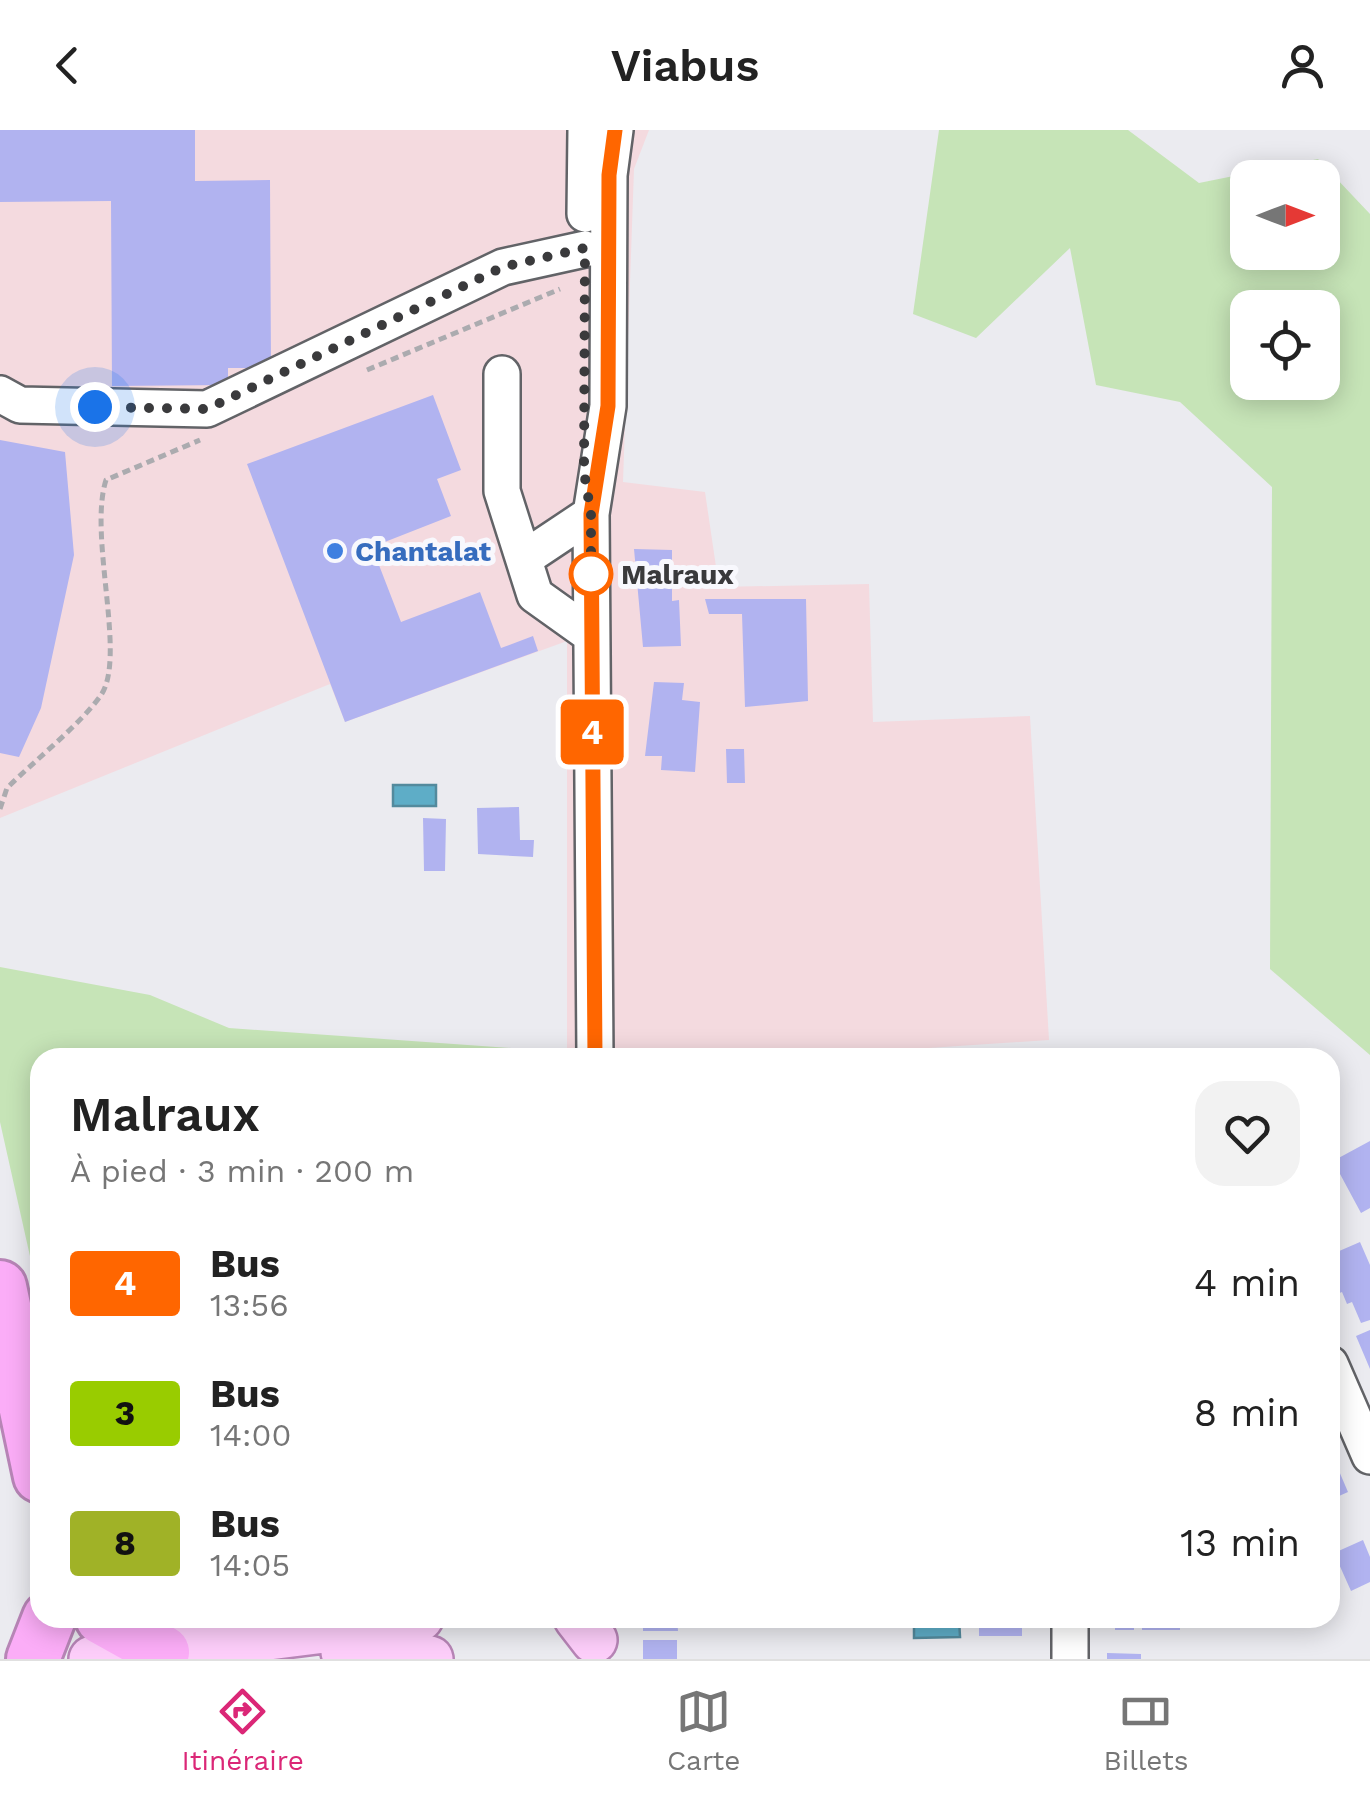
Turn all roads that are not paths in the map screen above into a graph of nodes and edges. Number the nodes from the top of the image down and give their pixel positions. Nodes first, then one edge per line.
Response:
1 (586, 130) edge
2 (615, 130) edge
3 (585, 263) junction
4 (502, 374) dead end
5 (0, 394) edge
6 (591, 514) junction
7 (525, 558) junction
8 (591, 635) junction
9 (595, 1048) edge
10 (0, 1287) edge
11 (1340, 1387) edge
12 (30, 1429) edge
13 (1370, 1456) edge
14 (45, 1628) edge
15 (120, 1628) edge
16 (352, 1628) edge
17 (1070, 1628) edge
18 (168, 1655) edge
19 (32, 1659) edge
20 (92, 1659) edge
21 (292, 1659) edge
22 (430, 1659) edge
23 (1070, 1659) edge

1 - 3 street
2 - 6 street
3 - 5 street
3 - 6 street
4 - 7 street
6 - 7 street
6 - 8 street
7 - 8 street
8 - 9 street
10 - 12 highway
11 - 13 street
14 - 19 highway
15 - 18 highway
16 - 18 main road
17 - 23 street
18 - 20 main road
21 - 22 main road

